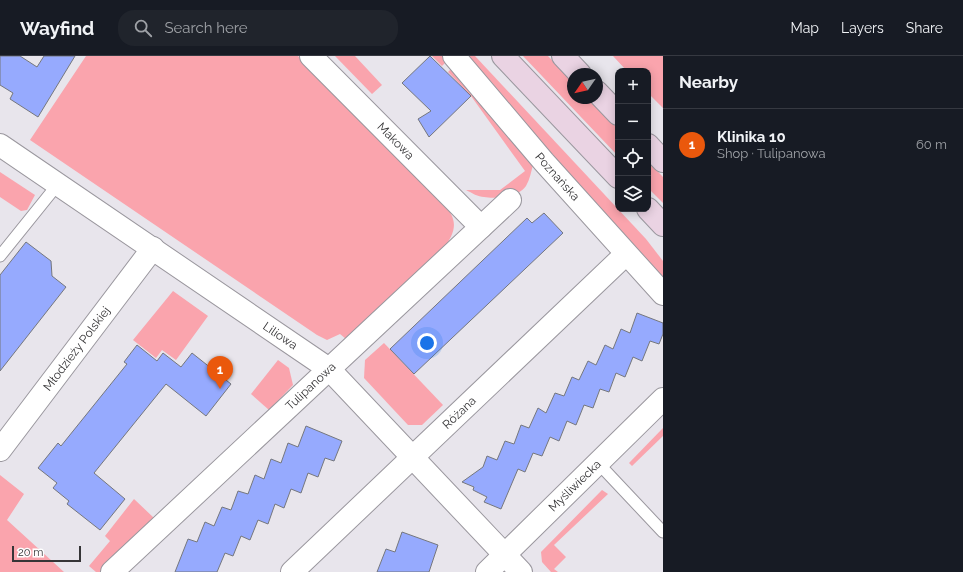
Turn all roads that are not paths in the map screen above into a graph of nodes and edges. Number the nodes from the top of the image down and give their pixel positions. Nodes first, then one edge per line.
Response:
1 (311, 56) edge
2 (454, 56) edge
3 (503, 56) edge
4 (563, 56) edge
5 (574, 68) edge
6 (603, 98) edge
7 (615, 111) edge
8 (0, 145) edge
9 (651, 148) edge
10 (663, 161) edge
11 (617, 176) edge
12 (58, 184) junction
13 (510, 200) dead end
14 (651, 212) edge
15 (663, 225) edge
16 (481, 227) junction
17 (153, 248) junction
18 (626, 254) junction
19 (0, 256) edge
20 (663, 294) edge
21 (330, 369) junction
22 (663, 399) edge
23 (0, 450) edge
24 (413, 457) junction
25 (598, 463) junction
26 (663, 532) edge
27 (505, 555) junction
28 (112, 572) edge
29 (292, 572) edge
30 (487, 572) edge
31 (520, 572) edge

1 - 16 street, Makowa
2 - 18 street, Poznańska
3 - 11 main road
4 - 5 main road
6 - 7 main road
8 - 12 street, Liliowa
9 - 10 main road
12 - 17 street, Liliowa
12 - 19 lane
13 - 16 street, Tulipanowa
14 - 15 main road
16 - 21 street, Tulipanowa
17 - 21 street, Liliowa
17 - 23 street, Młodzieży Polskiej
18 - 20 street, Poznańska
18 - 24 street, Różana
21 - 24 street, Liliowa
21 - 28 street, Tulipanowa
22 - 25 street, Myśliwiecka
24 - 27 street, Liliowa
24 - 29 street, Różana
25 - 26 lane
25 - 27 street, Myśliwiecka
27 - 30 street, Myśliwiecka
27 - 31 street, Liliowa

